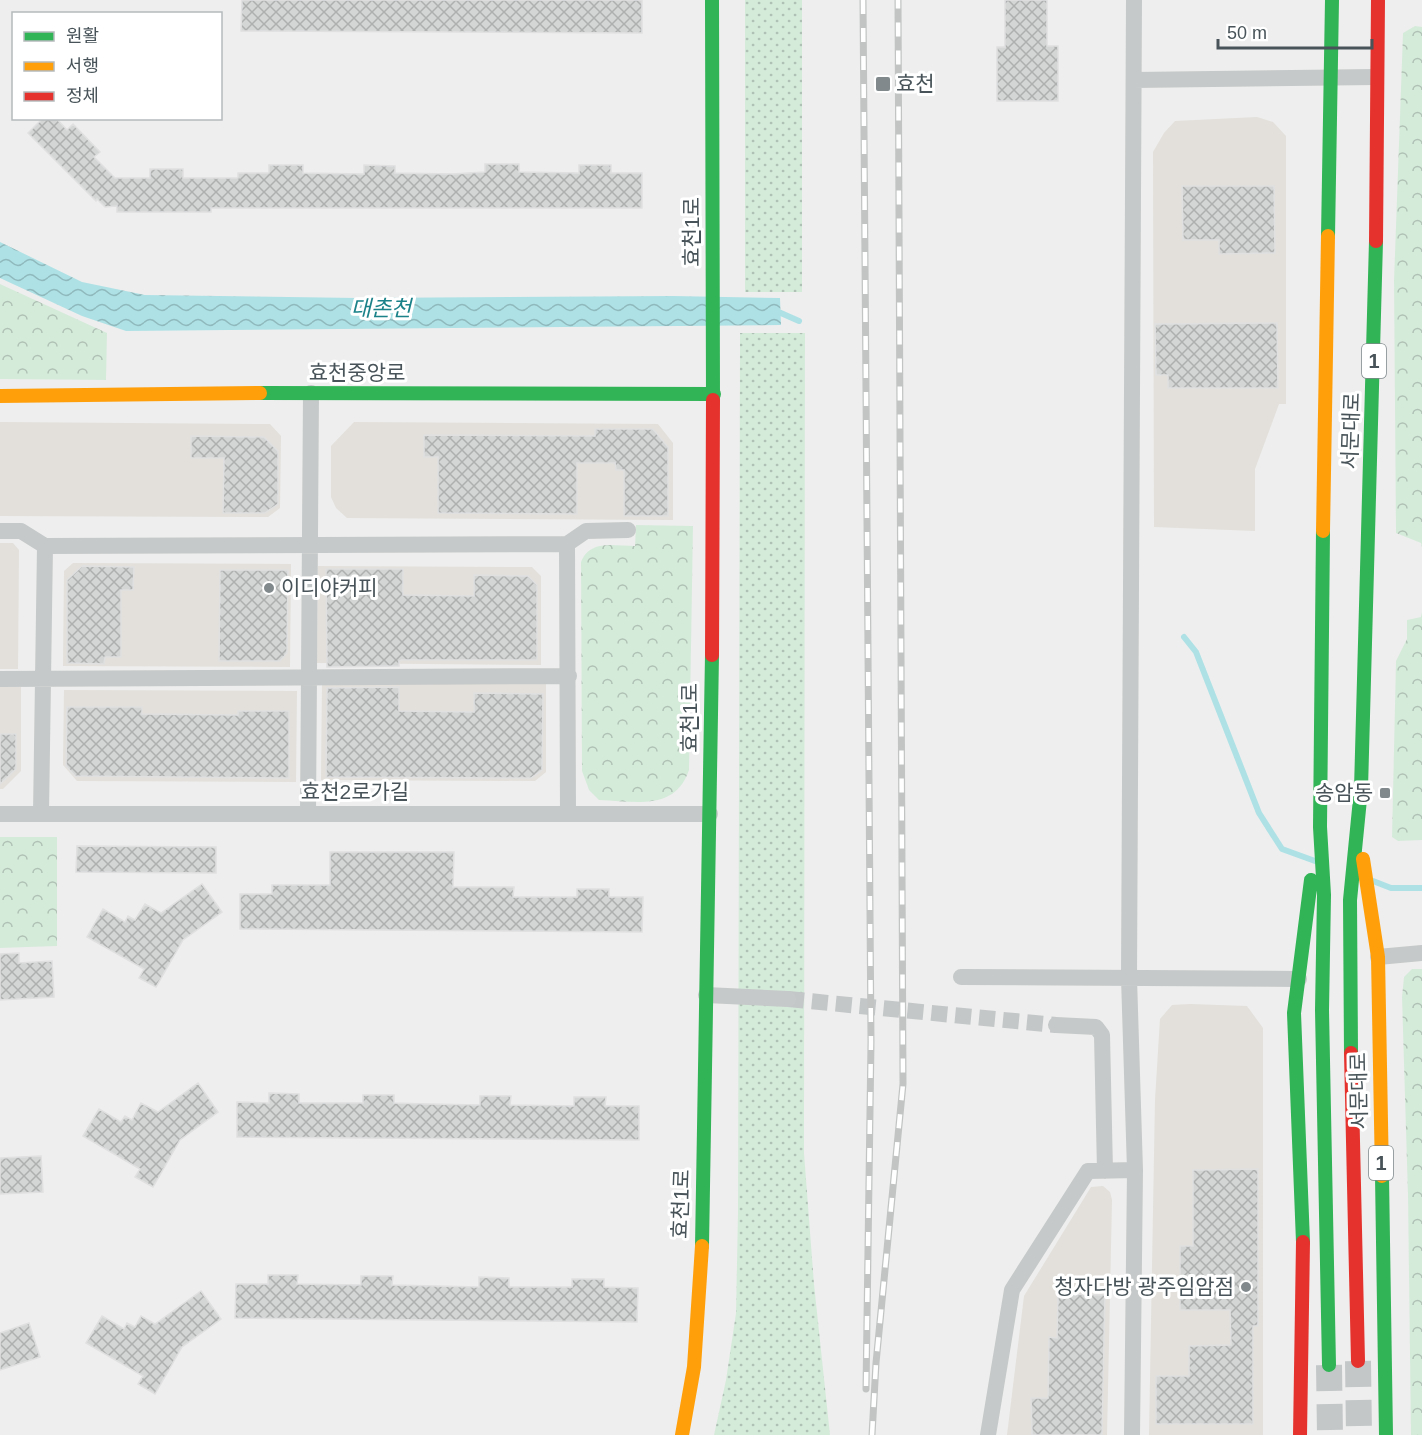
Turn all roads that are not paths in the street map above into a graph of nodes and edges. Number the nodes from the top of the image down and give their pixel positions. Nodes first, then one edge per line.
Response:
1 (712, 0) edge
2 (1134, 0) edge
3 (1332, 0) edge
4 (1378, 0) edge
5 (1330, 77) junction
6 (1376, 77) junction
7 (1134, 80) junction
8 (311, 393) junction
9 (714, 394) junction
10 (0, 396) edge
11 (628, 530) dead end
12 (0, 531) edge
13 (567, 544) junction
14 (309, 545) junction
15 (45, 546) junction
16 (568, 676) junction
17 (308, 677) junction
18 (0, 679) edge
19 (42, 679) junction
20 (0, 814) edge
21 (41, 814) junction
22 (308, 814) junction
23 (568, 814) junction
24 (710, 814) junction
25 (1320, 827) junction
26 (1358, 827) junction
27 (1422, 953) edge
28 (1378, 957) junction
29 (961, 977) dead end
30 (1129, 978) junction
31 (1299, 979) junction
32 (706, 995) junction
33 (788, 999) tunnel mouth
34 (1056, 1025) tunnel mouth
35 (1135, 1170) junction
36 (1105, 1171) junction
37 (1358, 1361) tunnel mouth
38 (1329, 1365) tunnel mouth
39 (1301, 1432) edge
40 (682, 1435) edge
41 (988, 1435) edge
42 (1132, 1435) edge
43 (1386, 1435) edge

1 - 9 main road, 효천1로
2 - 7 street
3 - 5 main road, 서문대로
4 - 6 main road, 서문대로 / 1
5 - 6 street
5 - 7 street
5 - 25 main road, 서문대로
6 - 26 main road, 서문대로 / 1
7 - 30 street
8 - 9 main road, 효천중앙로
8 - 10 main road, 효천중앙로
8 - 14 street
9 - 24 main road, 효천1로
11 - 13 street
12 - 15 street
13 - 14 street
13 - 16 street
14 - 15 street
14 - 17 street
15 - 19 street
16 - 17 street
16 - 23 street
17 - 19 street
17 - 22 street
18 - 19 street
19 - 21 street
20 - 21 street, 효천2로가길
21 - 22 street, 효천2로가길
22 - 23 street, 효천2로가길
23 - 24 street, 효천2로가길
24 - 32 main road, 효천1로
25 - 31 main road
25 - 38 main road, 서문대로
26 - 28 main road, 서문대로 / 1
26 - 37 main road, 서문대로
27 - 28 street
28 - 43 main road, 서문대로 / 1
29 - 30 street
30 - 31 street
30 - 35 street
31 - 39 main road
32 - 33 street
32 - 40 main road, 효천1로
34 - 36 street
35 - 36 street
35 - 42 street
36 - 41 street

